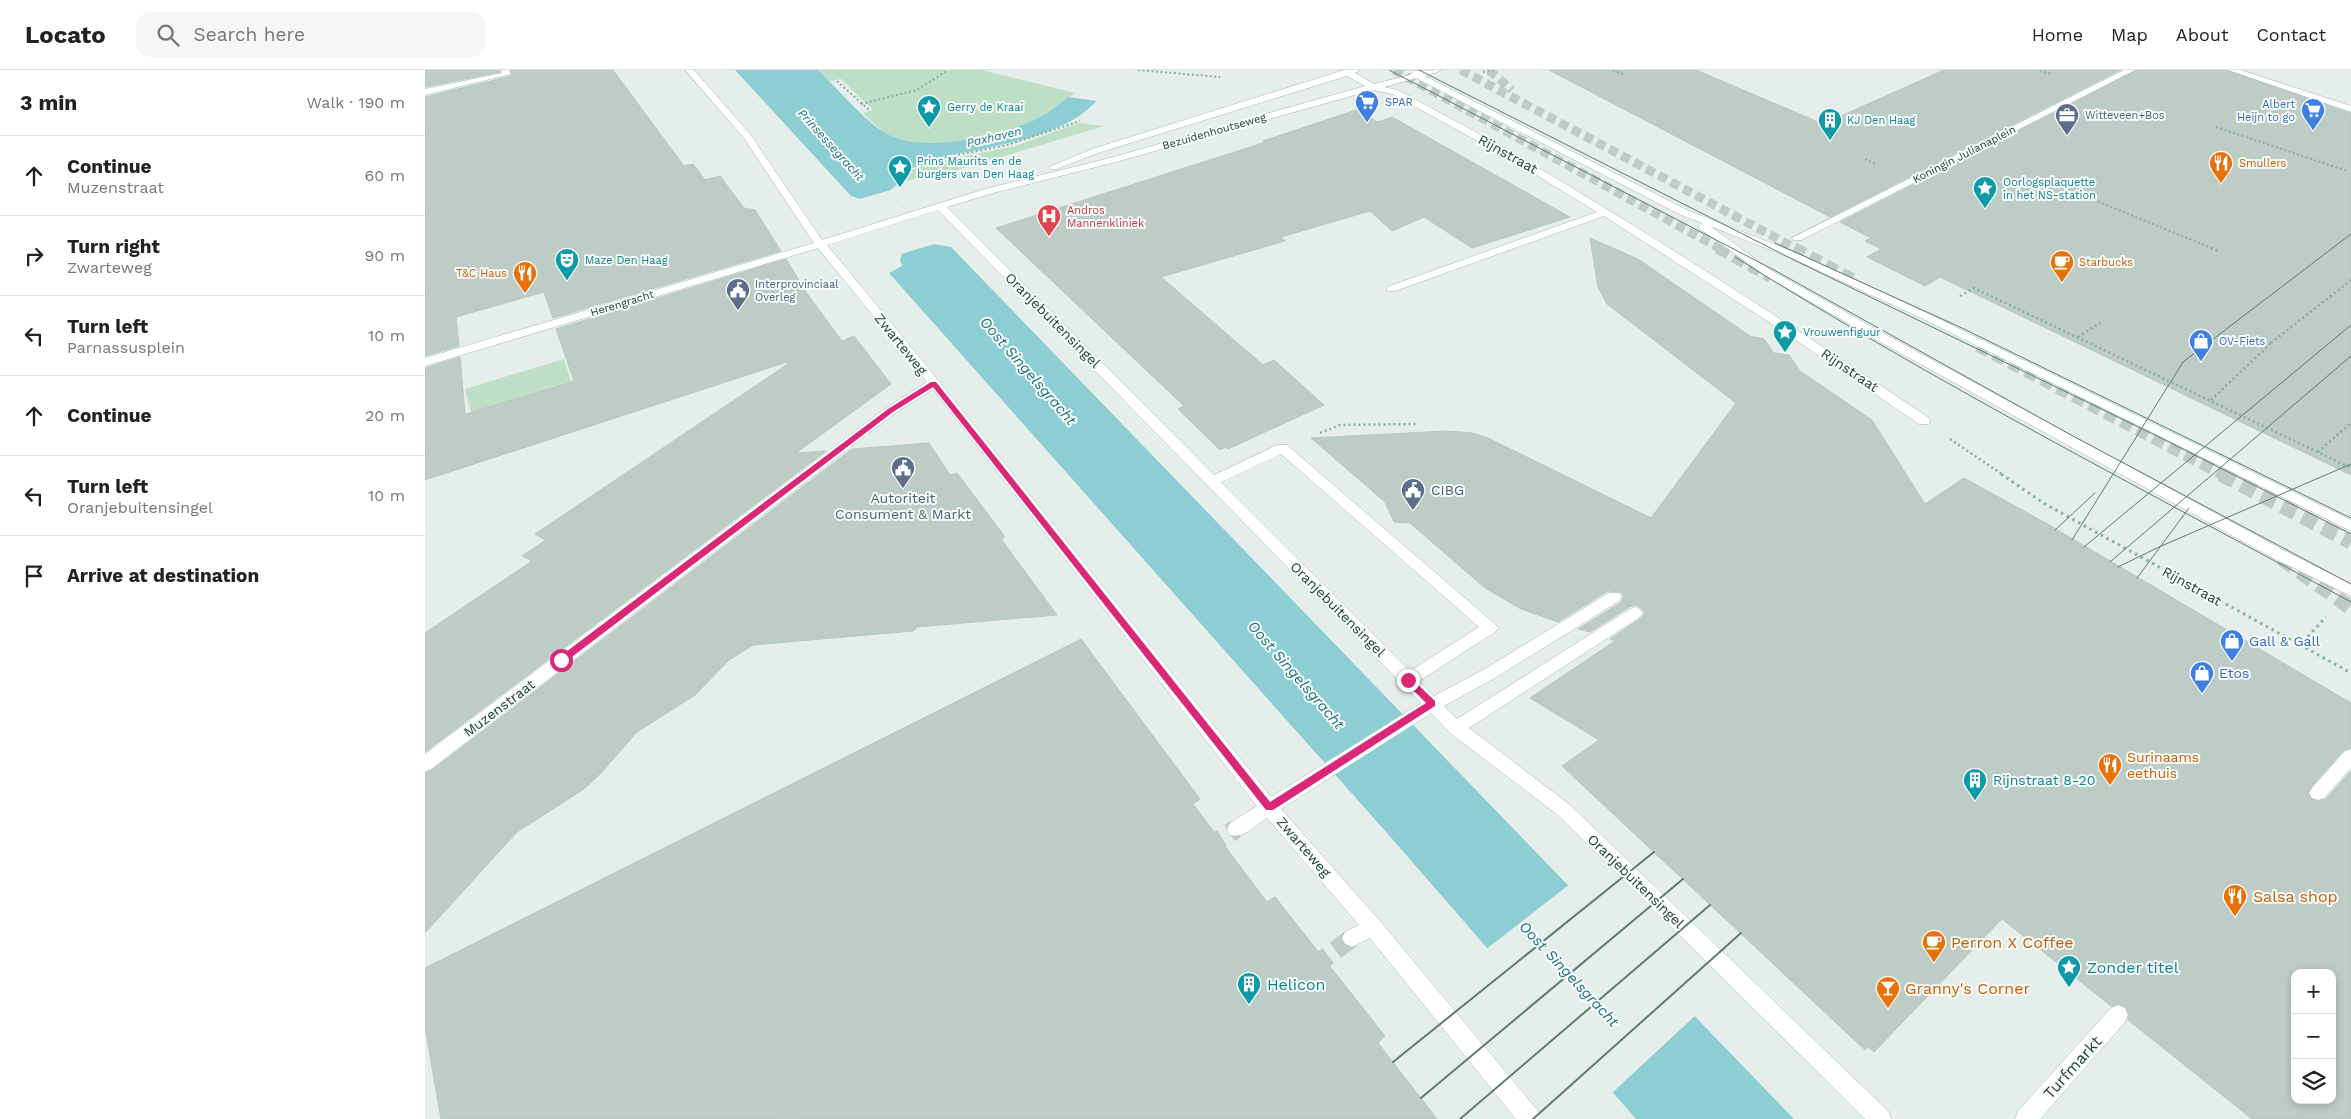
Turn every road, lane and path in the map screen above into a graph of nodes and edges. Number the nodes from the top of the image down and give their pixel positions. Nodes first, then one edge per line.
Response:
1 (505, 70) edge
2 (689, 70) edge
3 (948, 70) edge
4 (1138, 70) edge
5 (1405, 70) edge
6 (1439, 70) edge
7 (1493, 70) edge
8 (1613, 70) edge
9 (2131, 70) edge
10 (2232, 70) edge
11 (1352, 71) edge
12 (1485, 71) dead end
13 (1625, 75) dead end
14 (1417, 76) junction
15 (1223, 78) dead end
16 (837, 81) dead end
17 (1372, 87) junction
18 (425, 92) edge
19 (861, 104) junction
20 (869, 110) dead end
21 (2351, 110) edge
22 (1086, 120) dead end
23 (2216, 127) dead end
24 (937, 159) dead end
25 (2347, 171) dead end
26 (989, 191) junction
27 (2077, 193) dead end
28 (940, 206) junction
29 (1606, 212) junction
30 (1683, 212) junction
31 (1797, 238) dead end
32 (820, 244) junction
33 (2218, 251) dead end
34 (2351, 280) edge
35 (1391, 289) dead end
36 (1955, 298) dead end
37 (2100, 323) dead end
38 (2078, 337) junction
39 (425, 362) edge
40 (934, 383) junction
41 (2211, 400) junction
42 (1924, 421) joint
43 (2351, 423) edge
44 (1416, 424) dead end
45 (1282, 448) junction
46 (2318, 452) junction
47 (2351, 468) edge
48 (1212, 481) junction
49 (2351, 526) edge
50 (2351, 591) edge
51 (1615, 597) dead end
52 (1635, 614) dead end
53 (2351, 673) edge
54 (1408, 680) junction
55 (1432, 703) junction
56 (1456, 728) junction
57 (2351, 756) edge
58 (425, 764) edge
59 (2318, 792) tunnel mouth
60 (1269, 808) junction
61 (1236, 829) tunnel mouth
62 (1373, 926) junction
63 (1352, 938) tunnel mouth
64 (2118, 1015) tunnel mouth
65 (1530, 1119) edge
66 (1880, 1119) edge
67 (2026, 1119) edge

1 - 18 street
2 - 32 street
3 - 19 path
4 - 15 path
5 - 14 street, Rijnstraat
6 - 14 street, Bezuidenhoutseweg
7 - 12 path
8 - 13 path
9 - 31 street, Koningin Julianaplein
10 - 21 street
11 - 17 street, Rijnstraat
11 - 26 street, Bezuidenhoutseweg
14 - 17 street, Bezuidenhoutseweg
14 - 30 street, Rijnstraat
16 - 19 path
17 - 26 street, Bezuidenhoutseweg
17 - 29 street, Rijnstraat
19 - 20 path
22 - 24 path
23 - 25 path
26 - 28 street, Bezuidenhoutseweg
27 - 33 path
28 - 32 street, Bezuidenhoutseweg
28 - 48 street, Oranjebuitensingel
29 - 35 street
29 - 42 street, Rijnstraat
30 - 49 street, Rijnstraat
30 - 50 street, Rijnstraat
32 - 39 street, Herengracht
32 - 40 street, Zwarteweg
34 - 41 path
36 - 38 path
37 - 38 path
38 - 41 path
40 - 58 street, Muzenstraat
40 - 60 street, Zwarteweg
41 - 46 path
42 - 53 path, Rijnstraat
43 - 46 path
44 - 45 path
45 - 48 street
45 - 54 street
46 - 47 path
48 - 54 street, Oranjebuitensingel
51 - 55 street
52 - 56 street
54 - 55 street, Oranjebuitensingel
55 - 56 street, Oranjebuitensingel
55 - 60 street
56 - 66 street, Oranjebuitensingel
57 - 59 street
60 - 61 street
60 - 62 street, Zwarteweg
62 - 63 street
62 - 65 street, Zwarteweg
64 - 67 street, Turfmarkt

